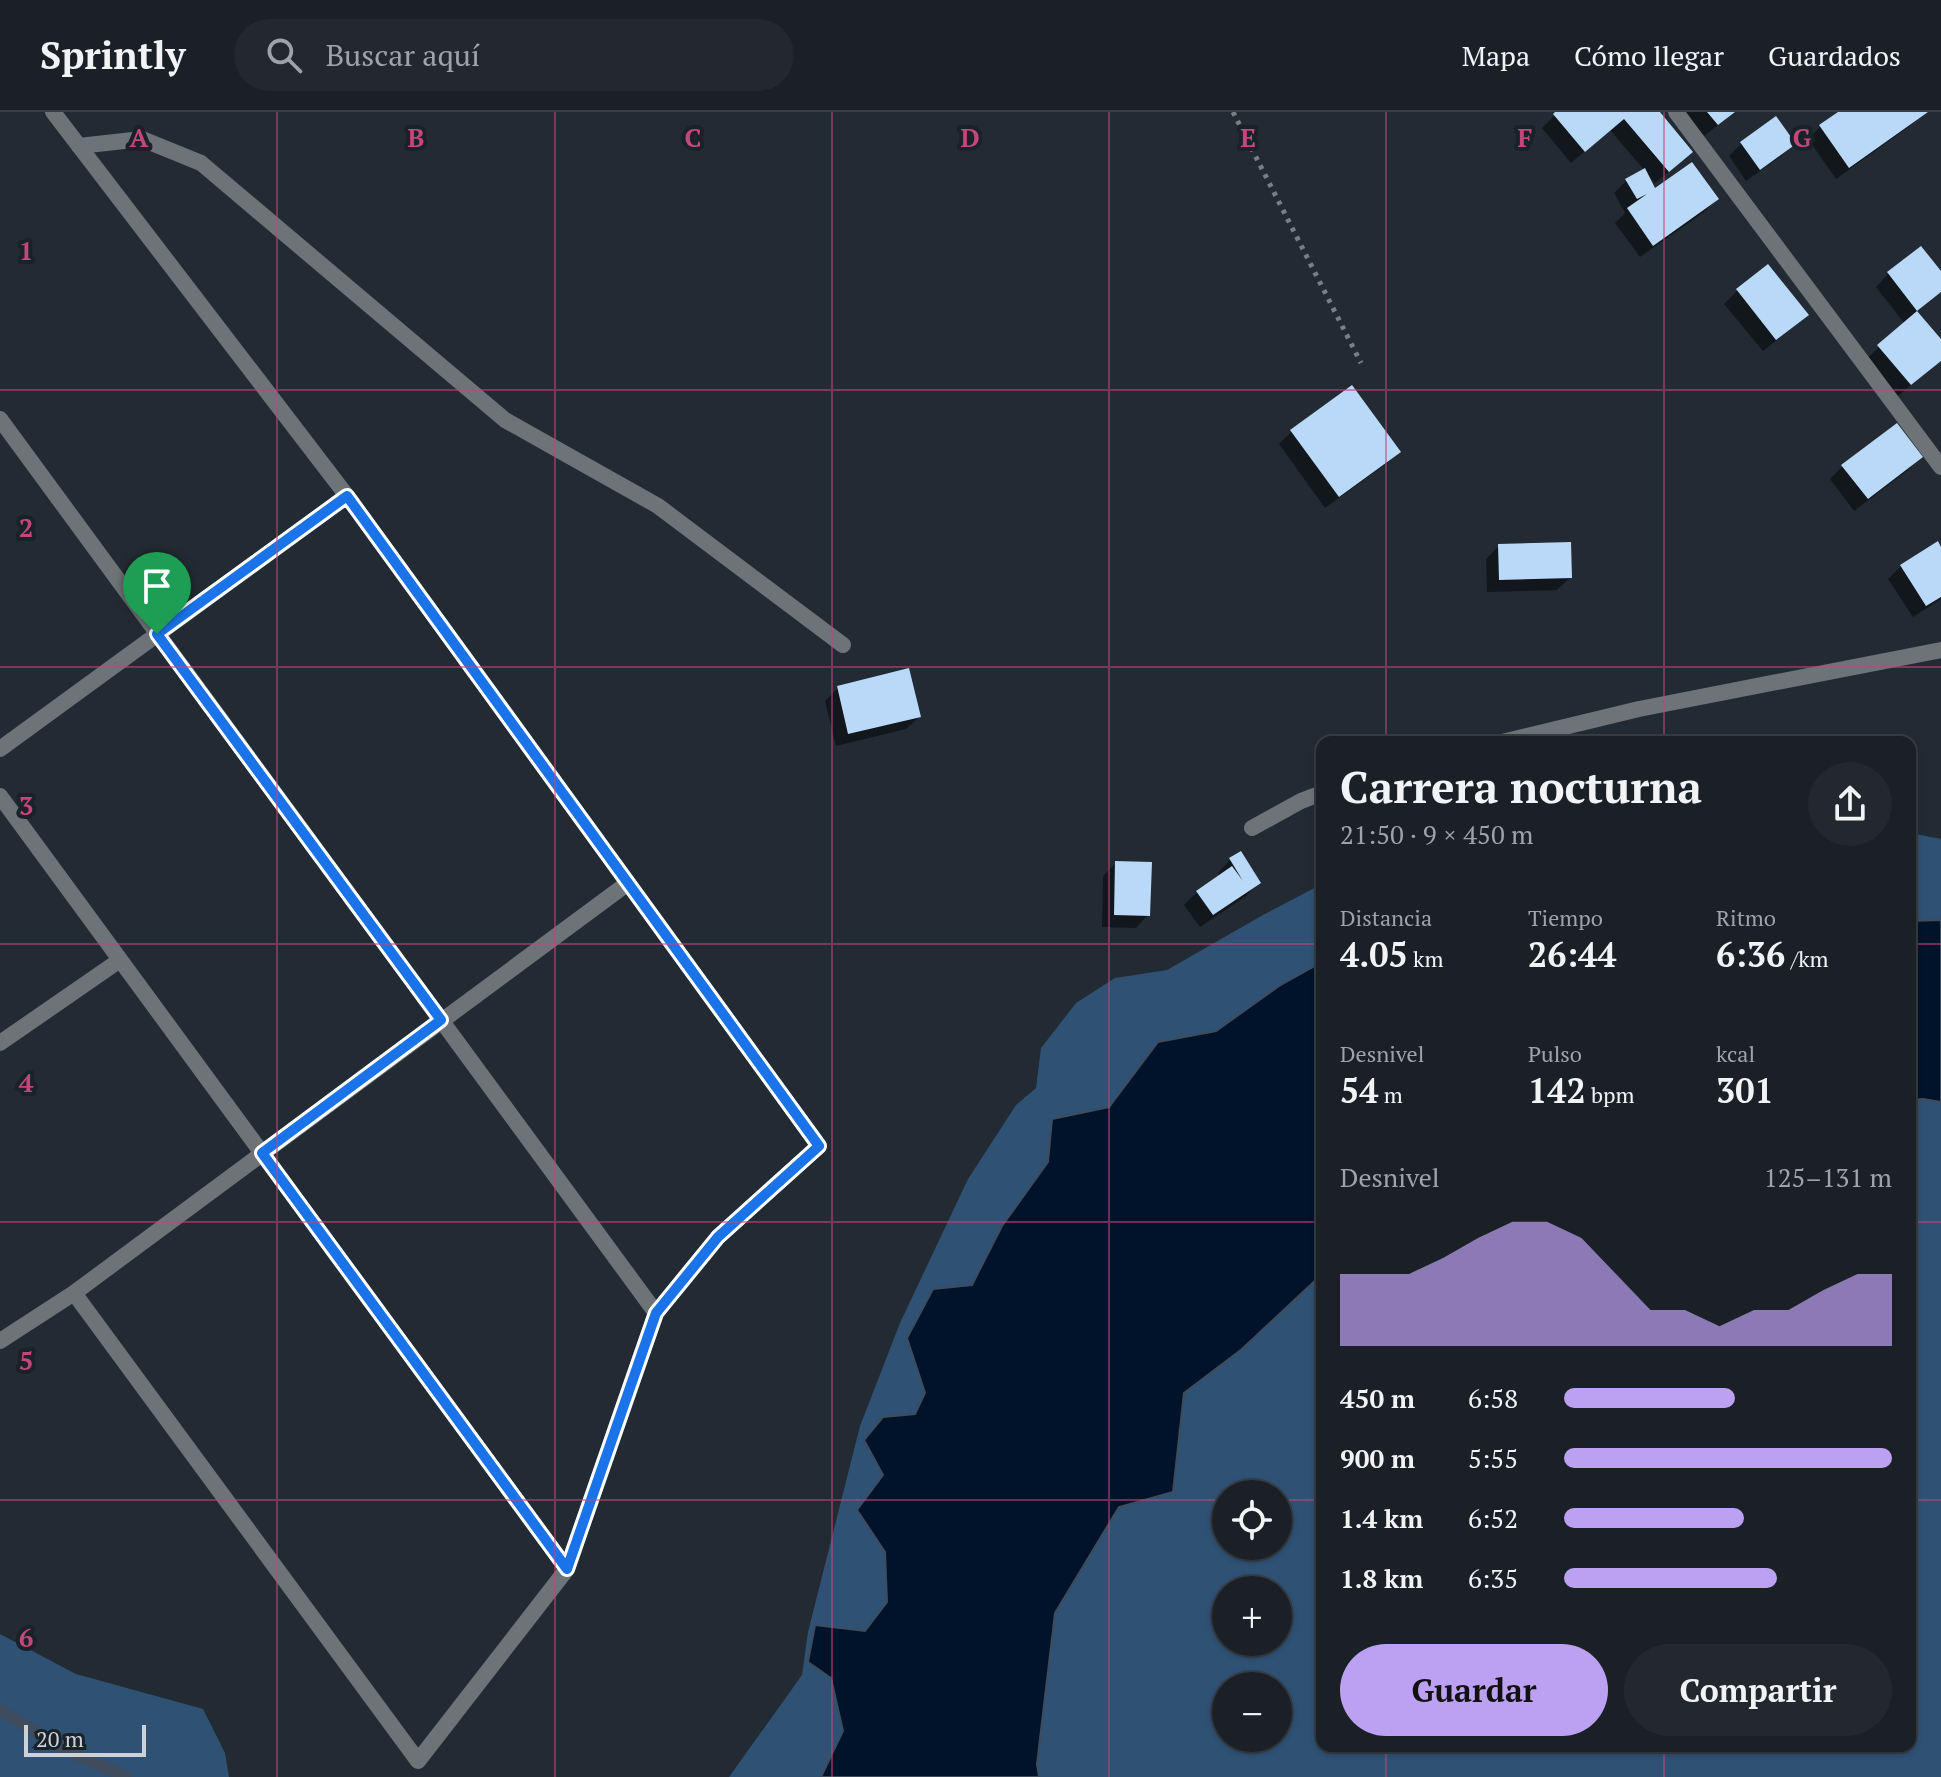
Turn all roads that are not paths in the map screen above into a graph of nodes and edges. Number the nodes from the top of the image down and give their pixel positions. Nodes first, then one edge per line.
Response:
1 (53, 112) edge
2 (1676, 112) edge
3 (79, 146) junction
4 (0, 419) edge
5 (1941, 467) edge
6 (347, 496) junction
7 (157, 634) junction
8 (843, 645) dead end
9 (1941, 650) edge
10 (1527, 736) edge
11 (0, 749) edge
12 (1316, 795) edge
13 (0, 796) edge
14 (1252, 828) dead end
15 (628, 883) junction
16 (120, 960) junction
17 (441, 1020) junction
18 (0, 1043) edge
19 (262, 1153) junction
20 (74, 1293) junction
21 (656, 1313) junction
22 (0, 1341) edge
23 (567, 1569) junction

1 - 3 street
2 - 5 street
3 - 6 street
3 - 8 street
4 - 7 street
6 - 7 street
6 - 15 street
7 - 11 street
7 - 17 street
9 - 10 street
12 - 14 street
13 - 16 street
15 - 17 street
15 - 21 street
16 - 18 street
16 - 19 street
17 - 19 street
17 - 21 street
19 - 20 street
19 - 23 street
20 - 22 street
20 - 23 street
21 - 23 street

